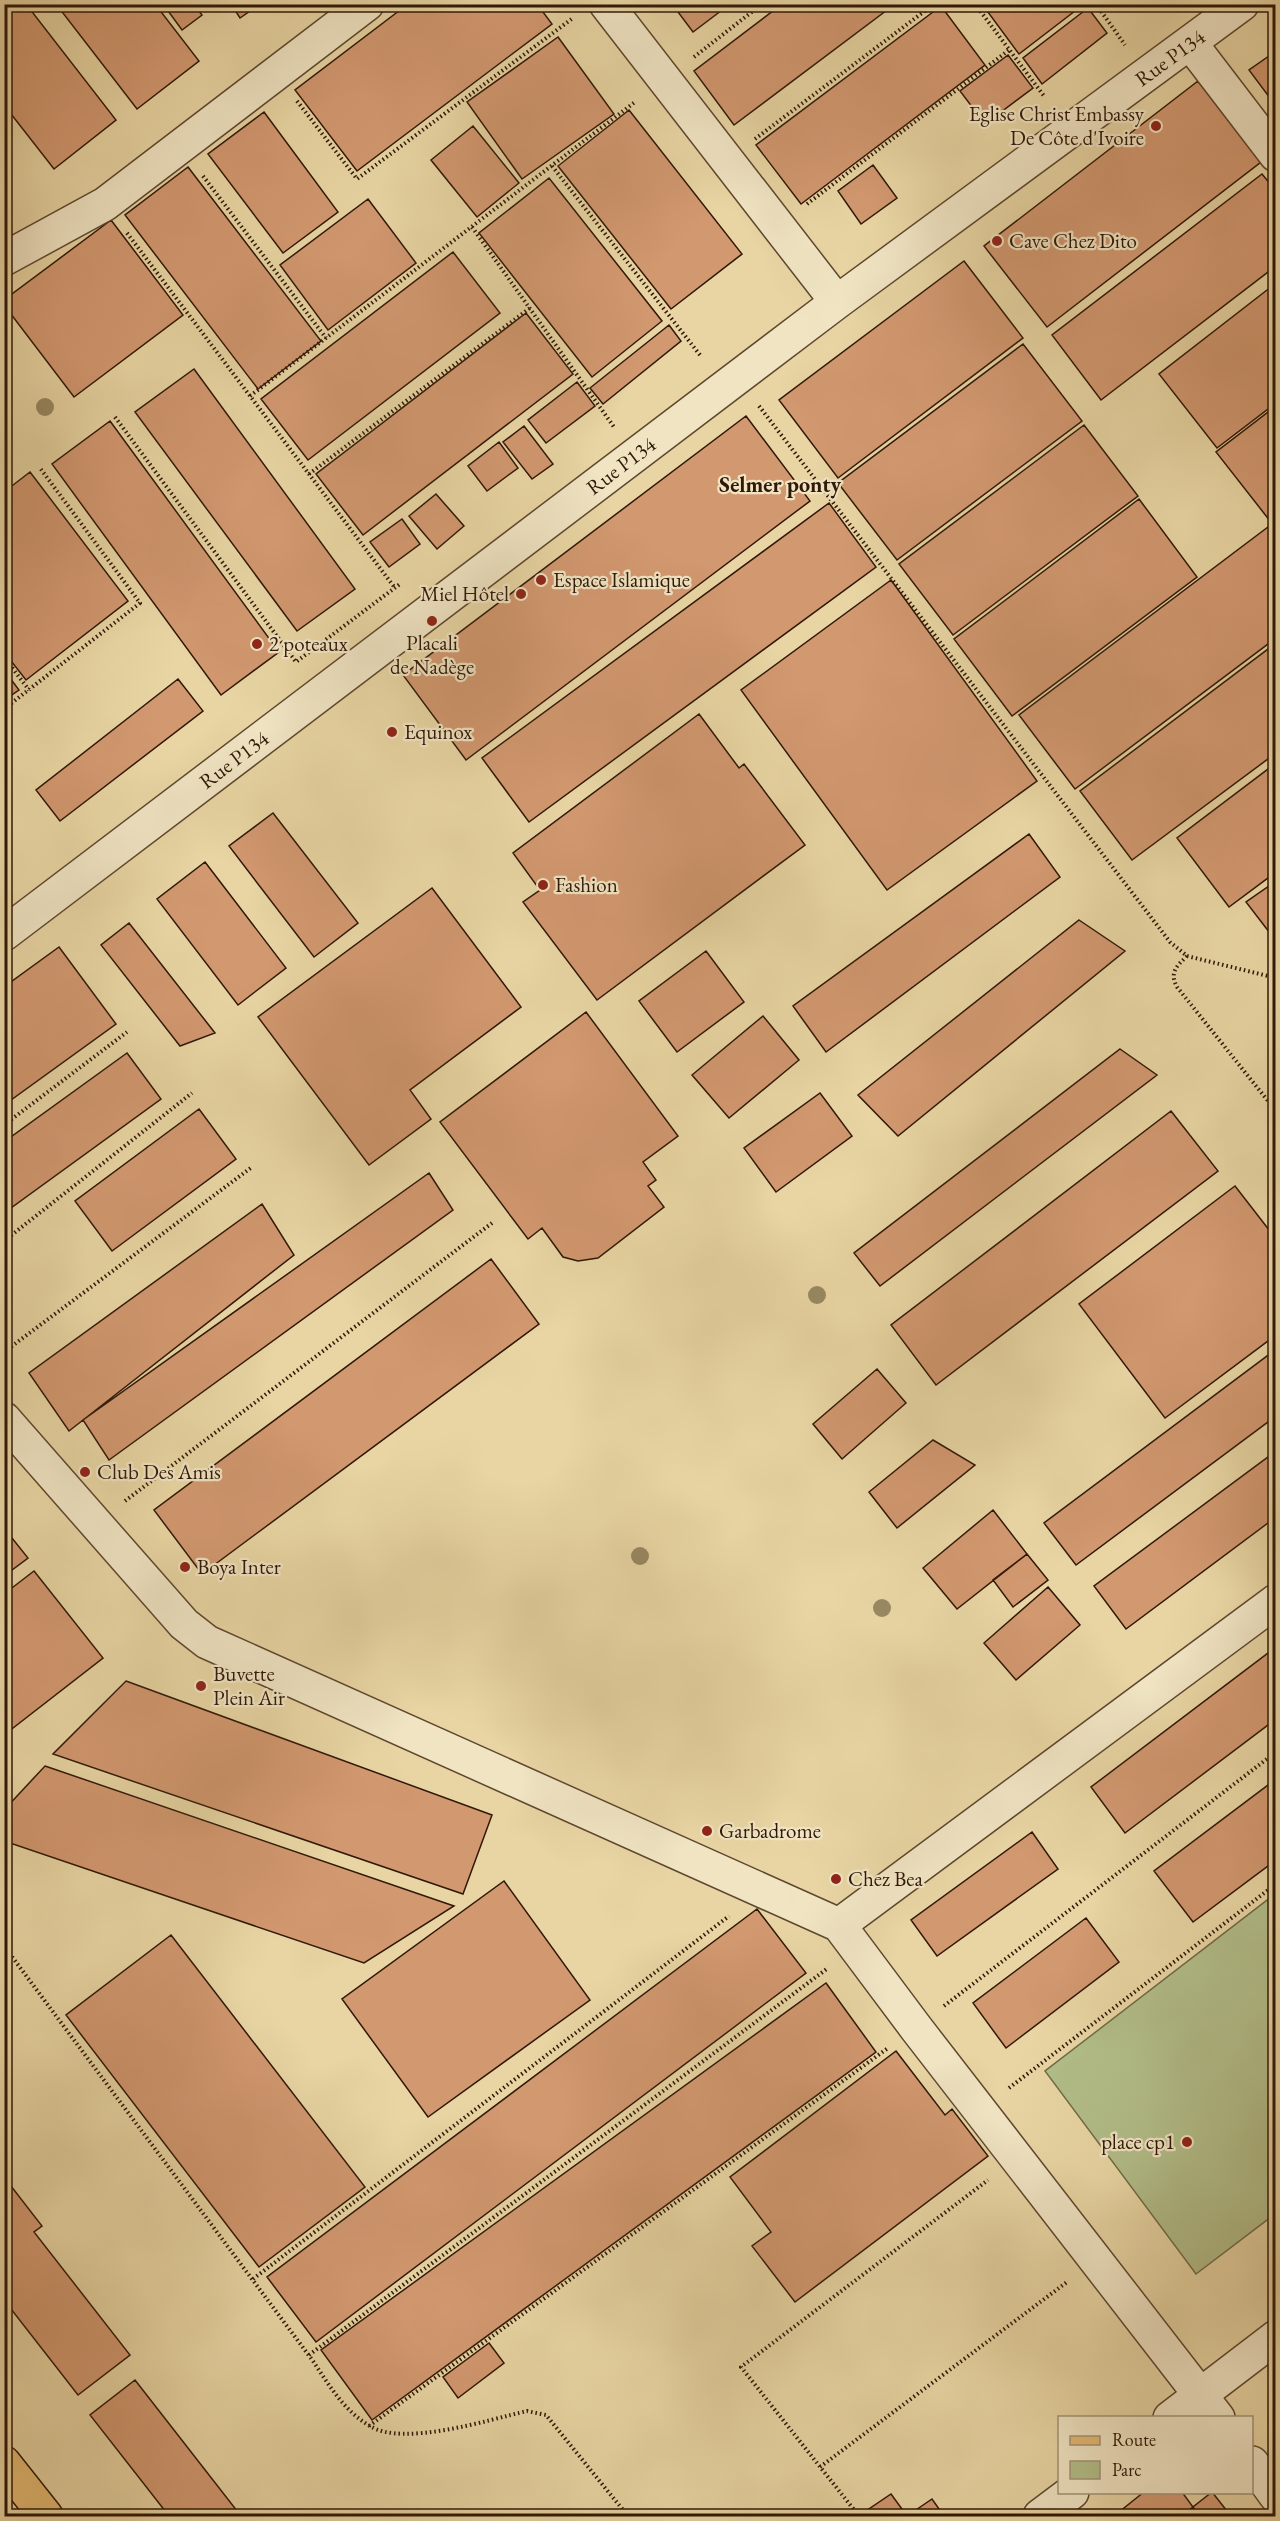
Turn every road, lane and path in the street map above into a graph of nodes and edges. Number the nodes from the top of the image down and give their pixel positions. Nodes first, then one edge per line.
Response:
1 (367, 4) edge
2 (762, 4) edge
3 (934, 4) edge
4 (975, 4) edge
5 (1096, 4) edge
6 (1242, 4) edge
7 (594, 8) edge
8 (1191, 44) junction
9 (1009, 50) junction
10 (276, 75) junction
11 (1148, 75) junction
12 (665, 79) junction
13 (1044, 96) dead end
14 (181, 146) junction
15 (1275, 155) edge
16 (728, 160) junction
17 (552, 166) junction
18 (105, 204) junction
19 (778, 226) junction
20 (472, 227) junction
21 (4, 259) edge
22 (837, 302) junction
23 (530, 308) junction
24 (326, 338) junction
25 (700, 355) dead end
26 (738, 378) junction
27 (250, 396) junction
28 (115, 417) dead end
29 (605, 433) dead end
30 (40, 468) dead end
31 (309, 474) junction
32 (404, 581) dead end
33 (395, 588) junction
34 (4, 657) edge
35 (29, 690) junction
36 (4, 709) edge
37 (4, 934) edge
38 (1187, 956) junction
39 (1275, 978) edge
40 (127, 1032) dead end
41 (192, 1093) dead end
42 (1275, 1111) edge
43 (4, 1125) edge
44 (252, 1167) dead end
45 (492, 1223) dead end
46 (4, 1241) edge
47 (4, 1352) edge
48 (4, 1419) edge
49 (96, 1523) junction
50 (1275, 1601) edge
51 (1275, 1752) edge
52 (1275, 1884) edge
53 (763, 1890) junction
54 (848, 1935) junction
55 (4, 1946) edge
56 (916, 2028) junction
57 (980, 2110) junction
58 (1018, 2157) junction
59 (1095, 2261) junction
60 (252, 2279) junction
61 (1275, 2337) edge
62 (309, 2355) junction
63 (1209, 2406) edge
64 (1176, 2416) edge
65 (369, 2426) junction
66 (4, 2463) edge
67 (1253, 2466) edge
68 (820, 2468) junction
69 (1071, 2494) edge
70 (1275, 2496) edge
71 (46, 2517) edge
72 (628, 2517) edge
73 (859, 2517) edge
74 (1040, 2517) edge

1 - 10 street
2 - 12 path
3 - 16 path
4 - 9 path
5 - 11 path
6 - 8 street, Rue P134
7 - 10 path
7 - 12 street
8 - 11 street, Rue P134
8 - 15 street
9 - 13 path
9 - 19 path
10 - 14 street
11 - 22 street, Rue P134
12 - 16 street
12 - 17 path
14 - 18 street
14 - 24 path
16 - 19 street
17 - 20 path
17 - 25 path
18 - 21 street
18 - 27 path
19 - 22 street
20 - 23 path
20 - 24 path
22 - 26 street, Rue P134
23 - 29 path
23 - 31 path
24 - 27 path
26 - 37 street, Rue P134
26 - 38 path
27 - 31 path
28 - 33 path
30 - 35 path
31 - 33 path
32 - 33 path
34 - 35 path
35 - 36 path
38 - 39 path
38 - 42 path
40 - 43 path
41 - 46 path
44 - 47 path
45 - 49 path
48 - 49 street
49 - 53 street
50 - 54 street
51 - 56 path
52 - 57 path
53 - 54 street
53 - 60 path
54 - 56 street
54 - 62 path
55 - 60 path
56 - 57 street
56 - 65 path
57 - 58 street
58 - 59 street
58 - 68 path
59 - 63 street
59 - 68 path
60 - 62 path
61 - 63 street
62 - 65 path
63 - 64 street
65 - 72 path
66 - 71 main road
67 - 70 street
68 - 73 path
69 - 74 street

